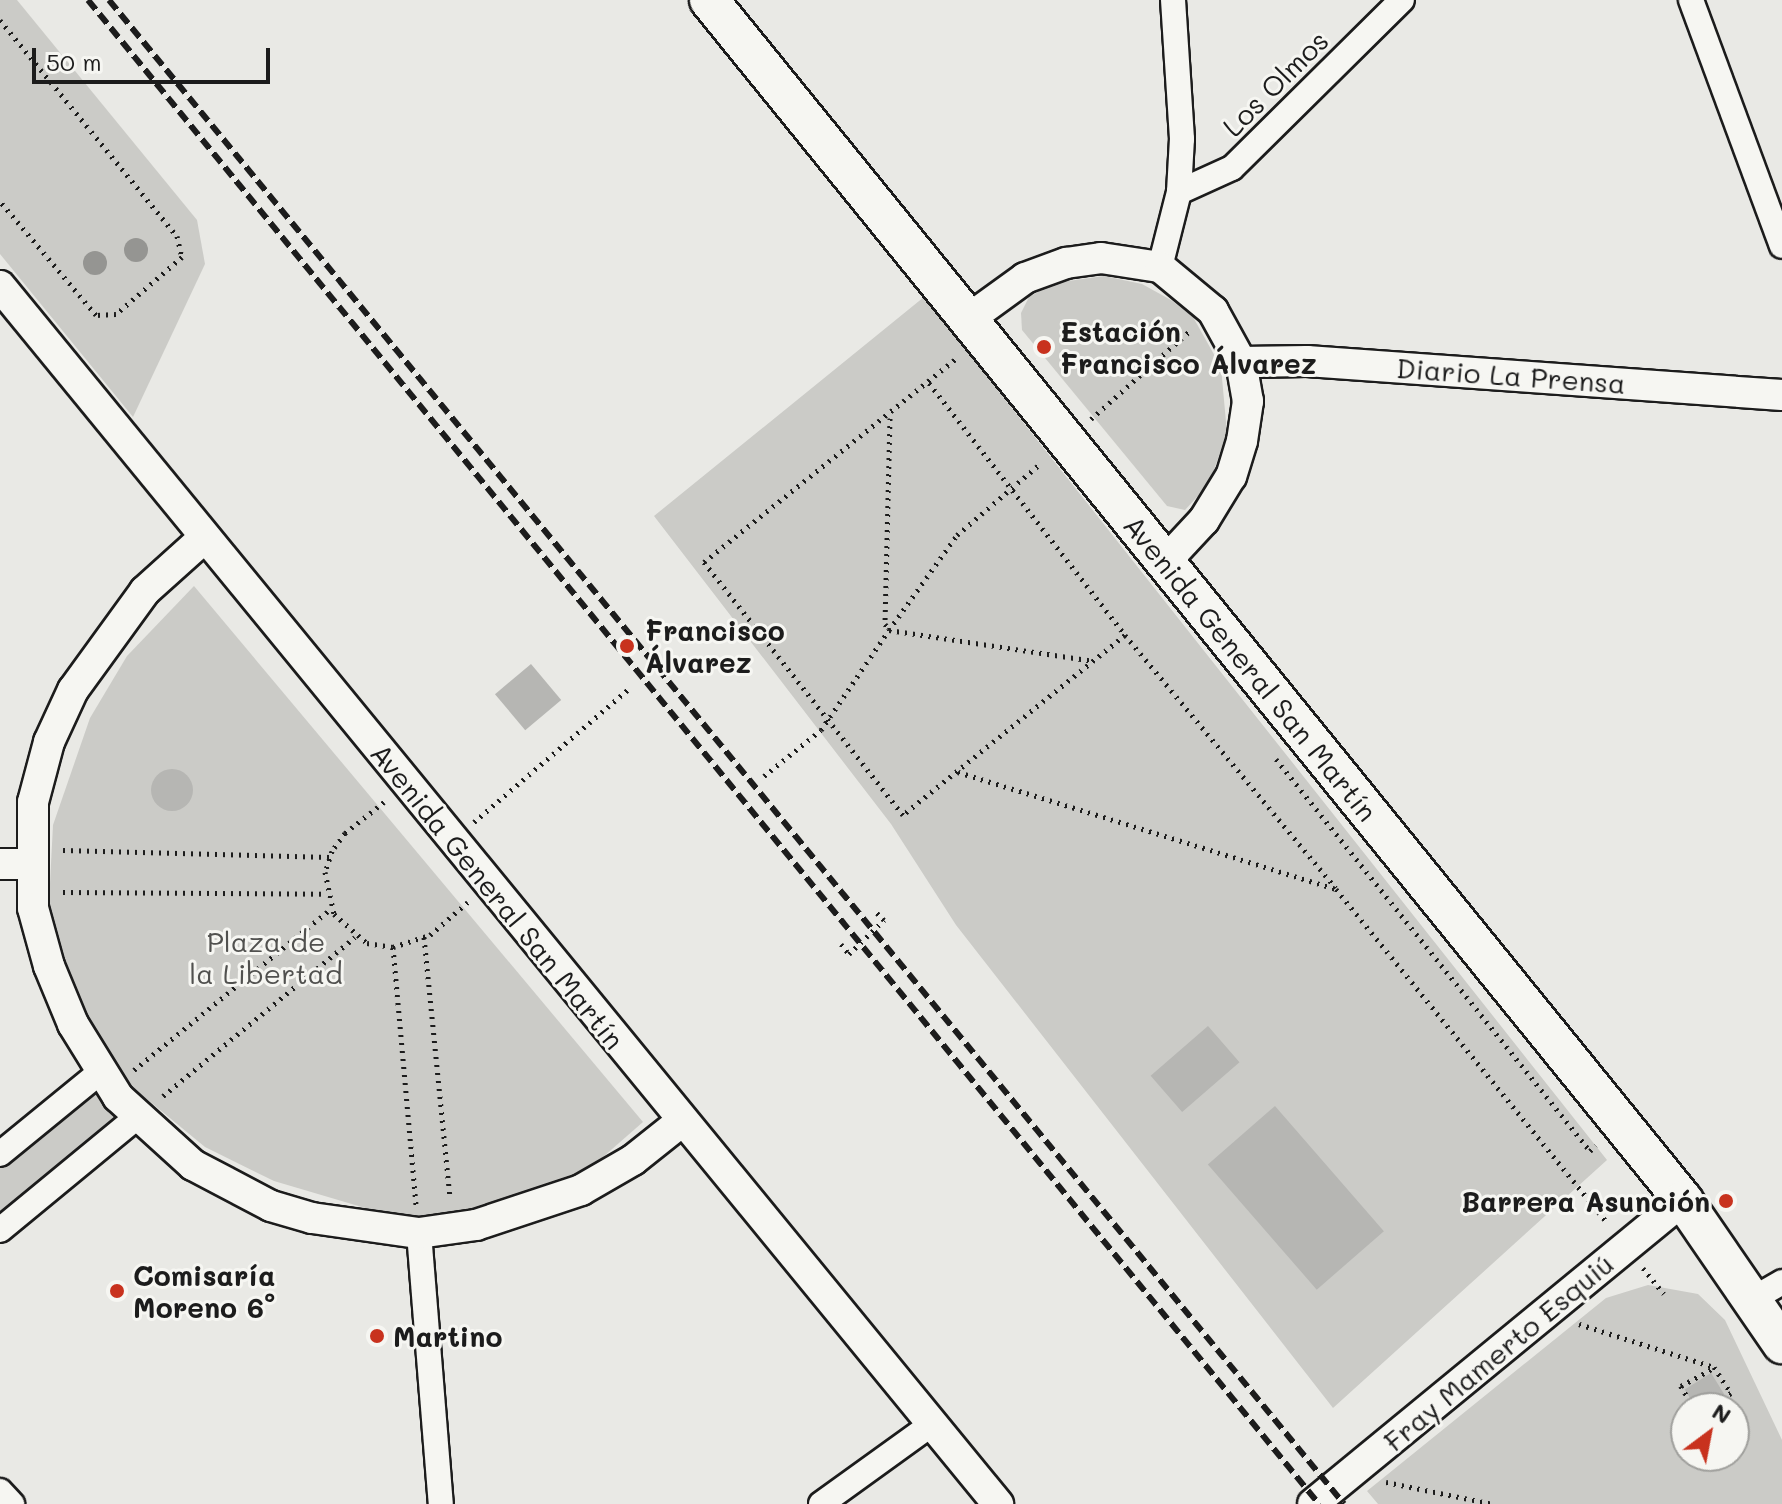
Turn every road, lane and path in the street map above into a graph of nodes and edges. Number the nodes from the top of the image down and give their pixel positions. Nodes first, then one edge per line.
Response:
1 (709, 0) edge
2 (1173, 0) edge
3 (1402, 0) edge
4 (1691, 0) edge
5 (0, 20) edge
6 (1179, 192) junction
7 (0, 201) edge
8 (1782, 246) edge
9 (1160, 267) junction
10 (0, 286) edge
11 (1213, 311) junction
12 (970, 318) junction
13 (956, 359) dead end
14 (1241, 362) junction
15 (929, 383) junction
16 (1782, 395) edge
17 (890, 417) junction
18 (1068, 440) junction
19 (1010, 489) junction
20 (205, 537) junction
21 (1165, 562) junction
22 (889, 630) junction
23 (1125, 635) junction
24 (1094, 661) junction
25 (631, 687) dead end
26 (828, 720) junction
27 (957, 771) junction
28 (764, 776) dead end
29 (407, 784) junction
30 (451, 841) junction
31 (330, 857) junction
32 (22, 867) edge
33 (489, 885) junction
34 (1336, 889) junction
35 (326, 894) junction
36 (331, 909) junction
37 (874, 910) dead end
38 (355, 936) junction
39 (424, 937) junction
40 (841, 944) dead end
41 (393, 947) junction
42 (105, 1080) junction
43 (137, 1117) junction
44 (682, 1121) junction
45 (0, 1154) edge
46 (1683, 1200) junction
47 (452, 1228) junction
48 (0, 1230) edge
49 (419, 1233) junction
50 (1626, 1246) junction
51 (1768, 1290) edge
52 (1664, 1294) dead end
53 (1544, 1312) junction
54 (1782, 1344) edge
55 (1714, 1367) junction
56 (1685, 1392) edge
57 (1730, 1392) edge
58 (932, 1424) junction
59 (1350, 1474) junction
60 (0, 1491) edge
61 (12, 1504) edge
62 (441, 1504) edge
63 (821, 1504) edge
64 (998, 1504) edge
65 (1313, 1504) edge
66 (1493, 1504) edge

1 - 12 main road, Avenida General San Martín
2 - 6 street
3 - 6 street, Los Olmos
4 - 8 street
5 - 7 path
6 - 9 street
9 - 11 street
9 - 12 street
10 - 20 street, Avenida General San Martín
11 - 14 street
11 - 18 path
12 - 18 main road, Avenida General San Martín
13 - 15 path
14 - 16 street, Diario La Prensa
14 - 21 street
15 - 17 path
15 - 19 path
17 - 22 path
17 - 26 path
18 - 19 path
18 - 21 main road, Avenida General San Martín
19 - 22 path
19 - 23 path
20 - 29 street, Avenida General San Martín
20 - 32 street
21 - 46 main road, Avenida General San Martín
22 - 24 path
22 - 26 path
23 - 24 path
23 - 34 path
24 - 27 path
25 - 30 path
26 - 27 path
26 - 28 path
27 - 34 path
29 - 30 street, Avenida General San Martín
29 - 31 path
30 - 33 street, Avenida General San Martín
31 - 32 path
31 - 35 path
32 - 35 path
32 - 42 street
33 - 39 path
33 - 44 street, Avenida General San Martín
34 - 50 path
35 - 36 path
36 - 38 path
36 - 42 path
37 - 40 path
38 - 41 path
38 - 43 path
39 - 41 path
39 - 47 path
41 - 49 path
42 - 43 street
42 - 45 street
43 - 48 street
43 - 49 street
44 - 47 street
44 - 58 street, Avenida General San Martín
46 - 50 street, Fray Mamerto Esquiú
46 - 51 main road, Avenida General San Martín
47 - 49 street
49 - 62 street
50 - 52 path
50 - 53 street, Fray Mamerto Esquiú
51 - 54 main road, Avenida General San Martín
53 - 55 path
53 - 59 street, Fray Mamerto Esquiú
55 - 56 path
55 - 57 path
58 - 63 street
58 - 64 street, Avenida General San Martín
59 - 65 street, Fray Mamerto Esquiú
59 - 66 path
60 - 61 street

